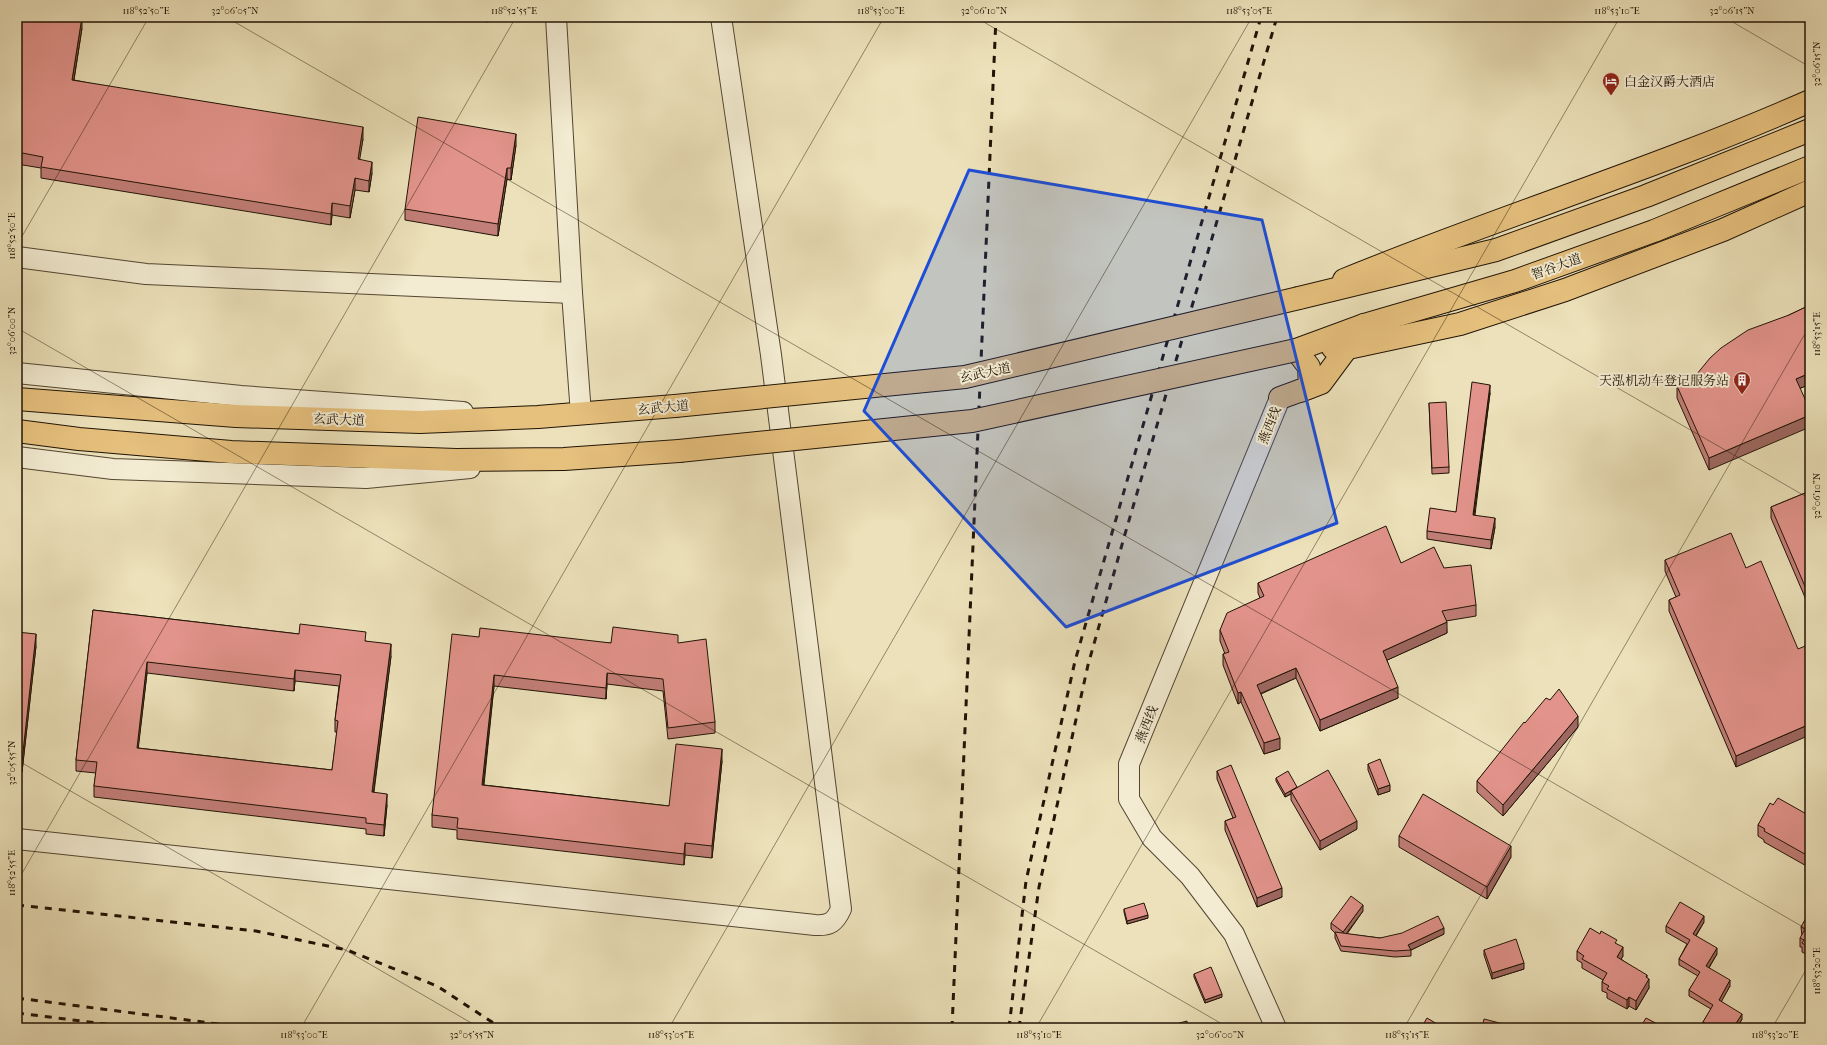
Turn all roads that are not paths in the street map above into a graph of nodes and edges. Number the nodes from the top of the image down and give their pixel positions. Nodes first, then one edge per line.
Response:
1 (556, 17) edge
2 (721, 17) edge
3 (1810, 101) edge
4 (1810, 130) edge
5 (1810, 167) edge
6 (1810, 191) edge
7 (17, 257) edge
8 (572, 293) junction
9 (1299, 298) junction
10 (1364, 324) junction
11 (1348, 348) junction
12 (1296, 350) junction
13 (17, 373) edge
14 (1280, 398) junction
15 (17, 399) edge
16 (581, 414) junction
17 (538, 417) junction
18 (17, 431) edge
19 (17, 457) edge
20 (564, 459) junction
21 (17, 839) edge
22 (1276, 1028) edge

1 - 8 street
2 - 21 street
3 - 9 main road
4 - 9 main road
5 - 10 main road, 智谷大道
6 - 11 main road
7 - 8 street
8 - 16 street
9 - 16 main road, 玄武大道, bridge
10 - 11 main road
10 - 12 main road, 智谷大道
11 - 12 main road
11 - 14 main road
12 - 14 main road
12 - 20 main road, bridge
13 - 17 street
14 - 22 street, 燕西线
15 - 17 main road, 玄武大道
16 - 17 main road, 玄武大道
18 - 20 main road
19 - 20 street

